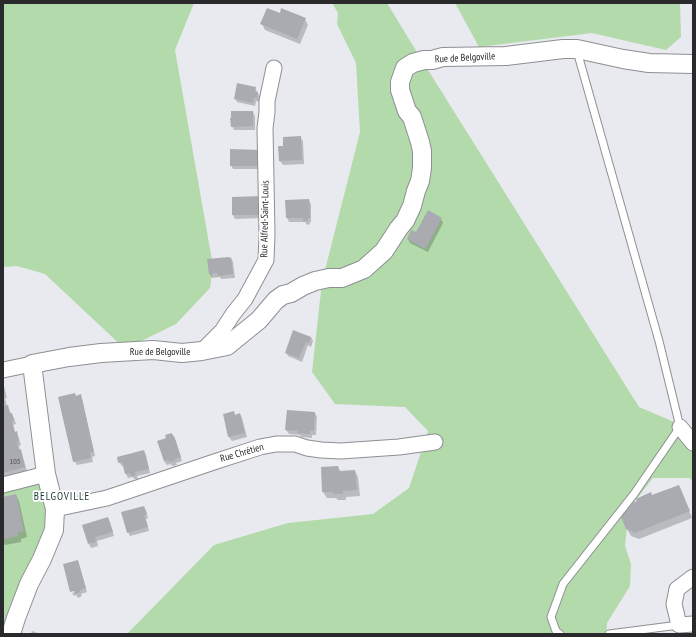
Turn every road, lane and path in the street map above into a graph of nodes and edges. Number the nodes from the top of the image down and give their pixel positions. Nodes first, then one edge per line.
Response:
1 (577, 49) junction
2 (693, 64) edge
3 (274, 68) dead end
4 (202, 351) junction
5 (32, 364) junction
6 (3, 370) edge
7 (680, 427) junction
8 (435, 442) dead end
9 (693, 442) edge
10 (46, 474) junction
11 (3, 485) edge
12 (55, 509) junction
13 (693, 577) edge
14 (686, 624) edge
15 (11, 634) edge
16 (560, 634) edge
17 (609, 634) edge

1 - 2 street, Rue de Belgoville
1 - 4 street, Rue de Belgoville
1 - 7 lane
3 - 4 street, Rue Alfred-Saint-Louis
4 - 5 street, Rue de Belgoville
5 - 6 street
5 - 10 street
7 - 9 street
7 - 16 lane
8 - 12 street, Rue Chrétien
10 - 11 street
10 - 12 street
12 - 15 street
13 - 14 street
14 - 17 lane

